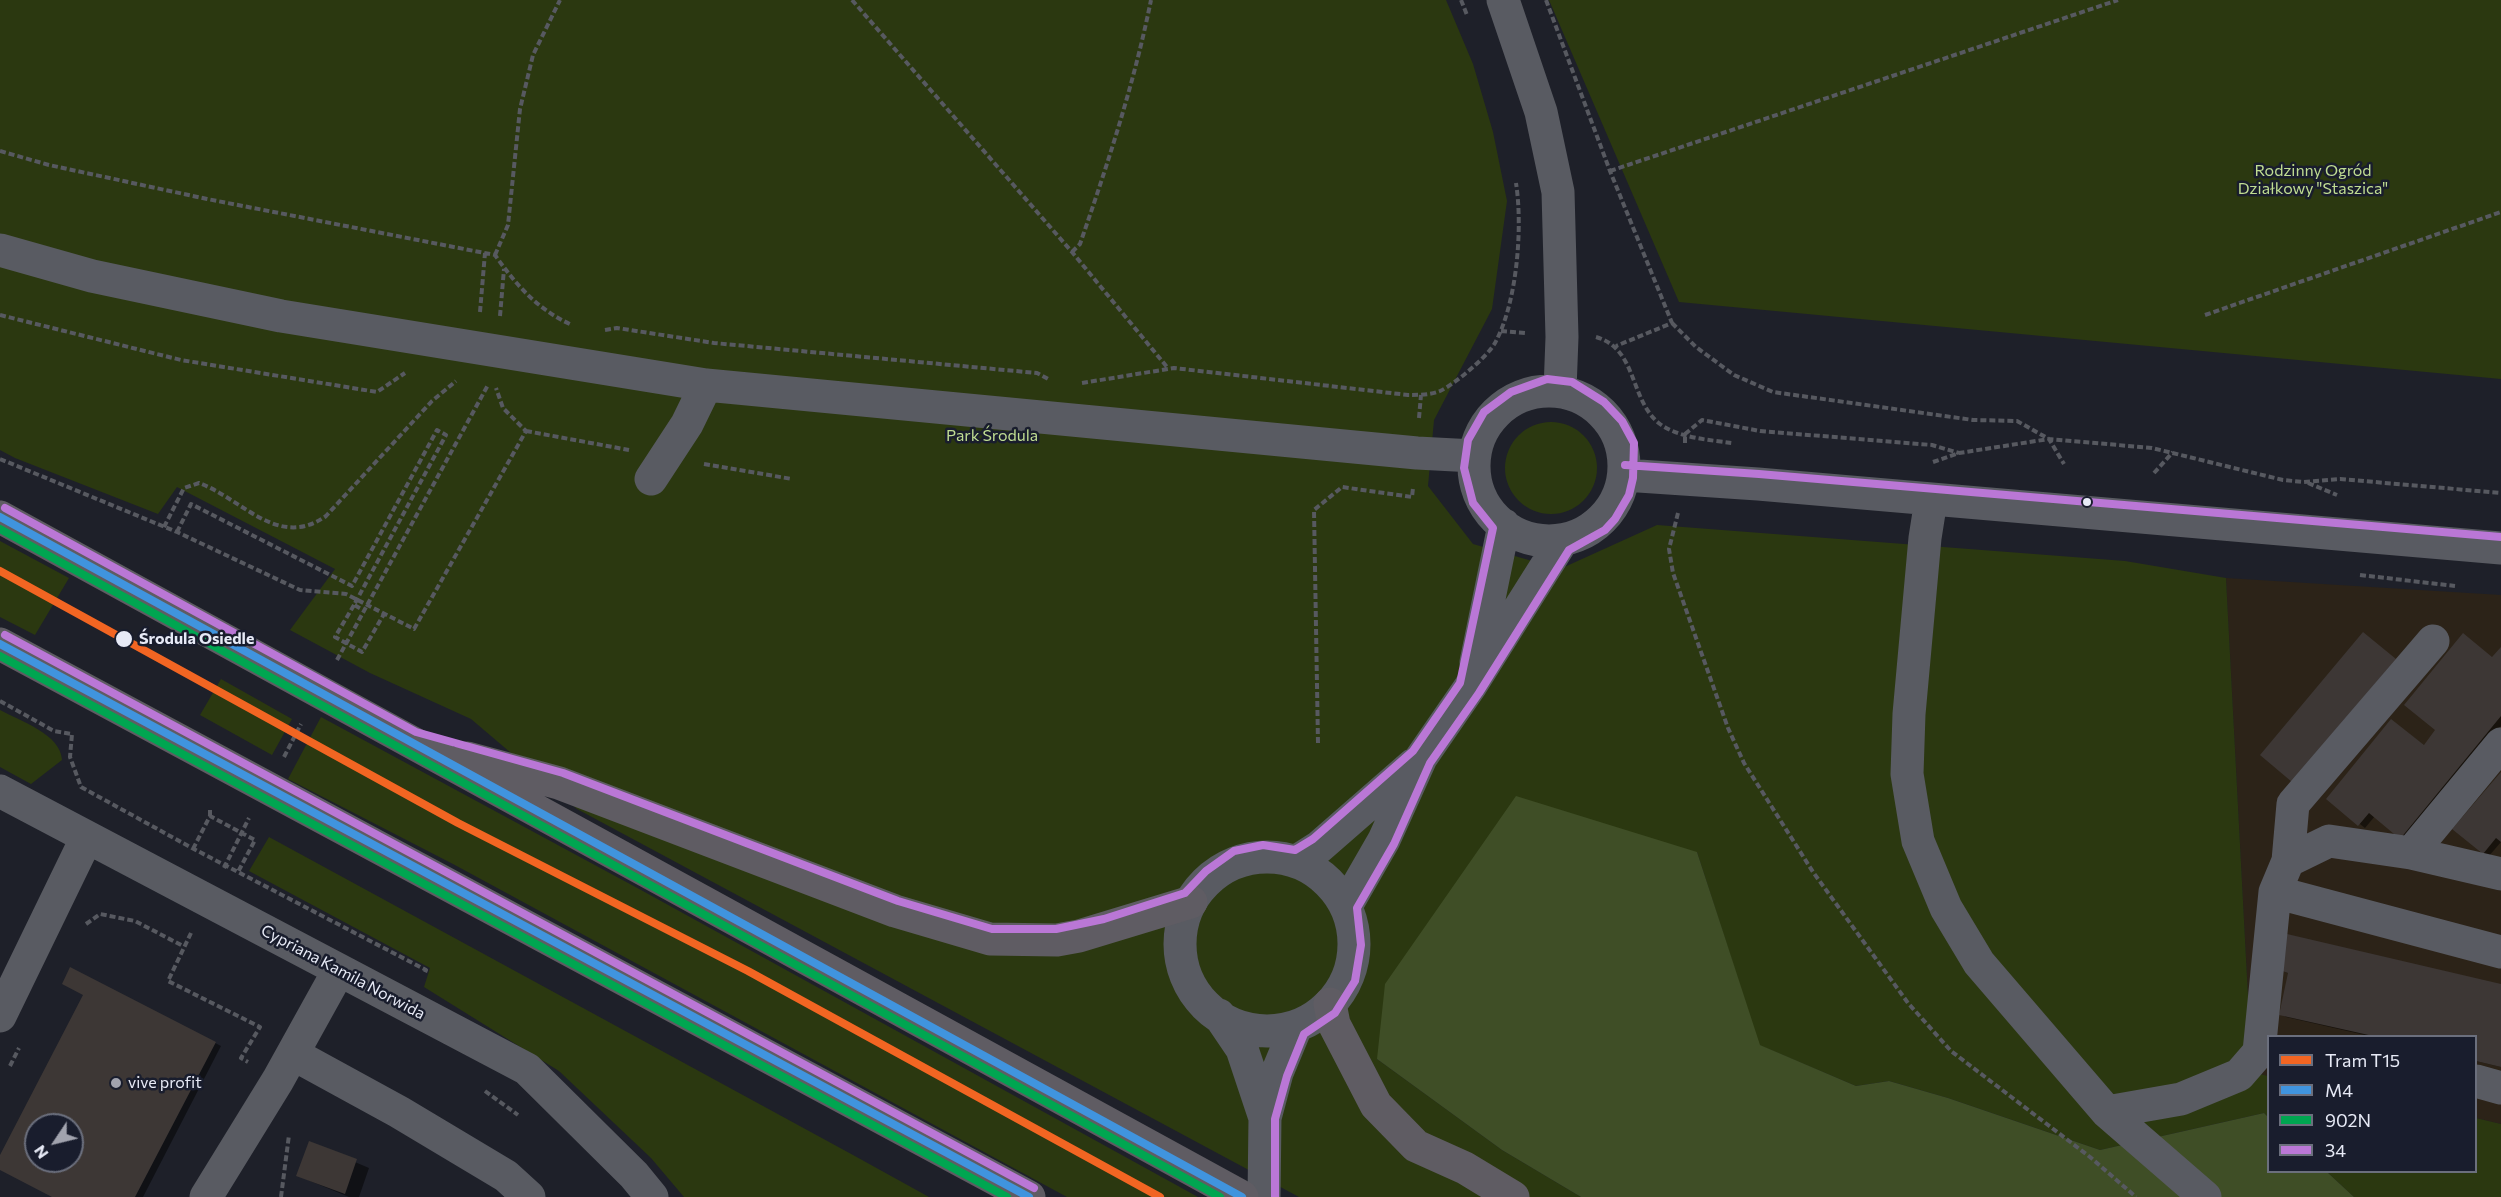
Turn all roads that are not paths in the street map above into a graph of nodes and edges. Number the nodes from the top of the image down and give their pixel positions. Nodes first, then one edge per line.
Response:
1 (1503, 0) edge
2 (0, 250) edge
3 (705, 385) junction
4 (1560, 390) junction
5 (1474, 456) junction
6 (1624, 475) junction
7 (651, 479) dead end
8 (1931, 500) junction
9 (0, 517) edge
10 (1504, 525) junction
11 (1562, 541) junction
12 (2501, 548) edge
13 (2433, 641) dead end
14 (0, 644) edge
15 (1470, 687) junction
16 (412, 742) junction
17 (2501, 744) edge
18 (1421, 758) junction
19 (0, 791) edge
20 (87, 837) junction
21 (2411, 853) junction
22 (1297, 861) junction
23 (2288, 861) junction
24 (2501, 874) edge
25 (2275, 892) junction
26 (1191, 902) junction
27 (1347, 906) junction
28 (2501, 951) edge
29 (339, 970) junction
30 (1330, 1004) junction
31 (1219, 1015) junction
32 (0, 1016) edge
33 (1296, 1027) junction
34 (2264, 1053) edge
35 (293, 1054) junction
36 (2477, 1082) edge
37 (2501, 1089) edge
38 (2108, 1112) junction
39 (1265, 1118) junction
40 (206, 1197) edge
41 (529, 1197) edge
42 (652, 1197) edge
43 (1029, 1197) edge
44 (1242, 1197) edge
45 (1264, 1197) edge
46 (1513, 1197) edge
47 (2205, 1197) edge

1 - 4 street
2 - 3 street
3 - 5 street
3 - 7 street
4 - 5 street
4 - 6 street
5 - 10 street
6 - 8 street
6 - 11 street
8 - 12 street
8 - 38 street
9 - 16 main road
10 - 11 street
10 - 15 street
11 - 15 street
13 - 23 street
14 - 43 main road
15 - 18 street
16 - 26 main road
16 - 44 main road
17 - 21 street
18 - 22 street
18 - 27 street
19 - 20 street, Cypriana Kamila Norwida
20 - 29 street, Cypriana Kamila Norwida
20 - 32 street
21 - 23 street
21 - 24 street
22 - 26 street
22 - 27 street
23 - 25 street
25 - 28 street
25 - 34 street
26 - 31 street
27 - 30 street
29 - 35 street
29 - 42 street, Cypriana Kamila Norwida
30 - 33 street
30 - 46 main road
31 - 33 street
31 - 39 street
33 - 39 street
34 - 38 street
35 - 40 street
35 - 41 street
36 - 37 street
38 - 47 street
39 - 45 street

